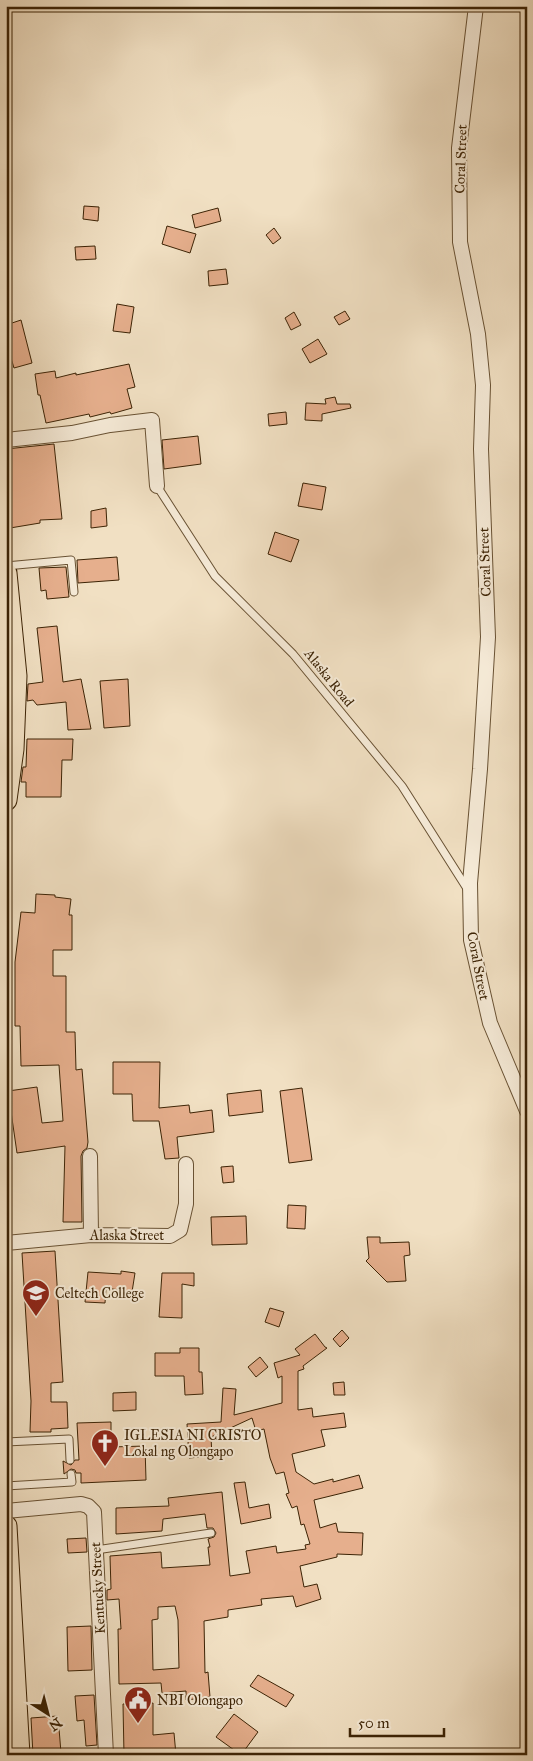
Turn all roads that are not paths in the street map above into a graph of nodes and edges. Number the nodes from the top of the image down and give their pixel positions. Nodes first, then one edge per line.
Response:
1 (476, 6) edge
2 (6, 440) edge
3 (157, 486) joint
4 (6, 566) edge
5 (6, 573) edge
6 (74, 592) dead end
7 (6, 800) edge
8 (470, 895) junction
9 (527, 1111) edge
10 (90, 1156) dead end
11 (186, 1164) dead end
12 (91, 1235) junction
13 (6, 1242) edge
14 (6, 1442) edge
15 (70, 1460) dead end
16 (71, 1474) dead end
17 (6, 1486) edge
18 (6, 1511) edge
19 (211, 1533) dead end
20 (7, 1535) edge
21 (96, 1550) junction
22 (10, 1655) edge
23 (19, 1755) edge
24 (106, 1755) edge

1 - 8 street, Coral Street
2 - 3 street
3 - 8 lane, Alaska Road
4 - 6 lane
5 - 7 main road
8 - 9 street, Coral Street
10 - 12 street
11 - 12 street, Alaska Street
12 - 13 street, Alaska Street
14 - 15 lane
16 - 17 lane
18 - 21 street, Kentucky Street
19 - 21 lane
20 - 22 main road
21 - 24 street, Kentucky Street
22 - 23 main road

